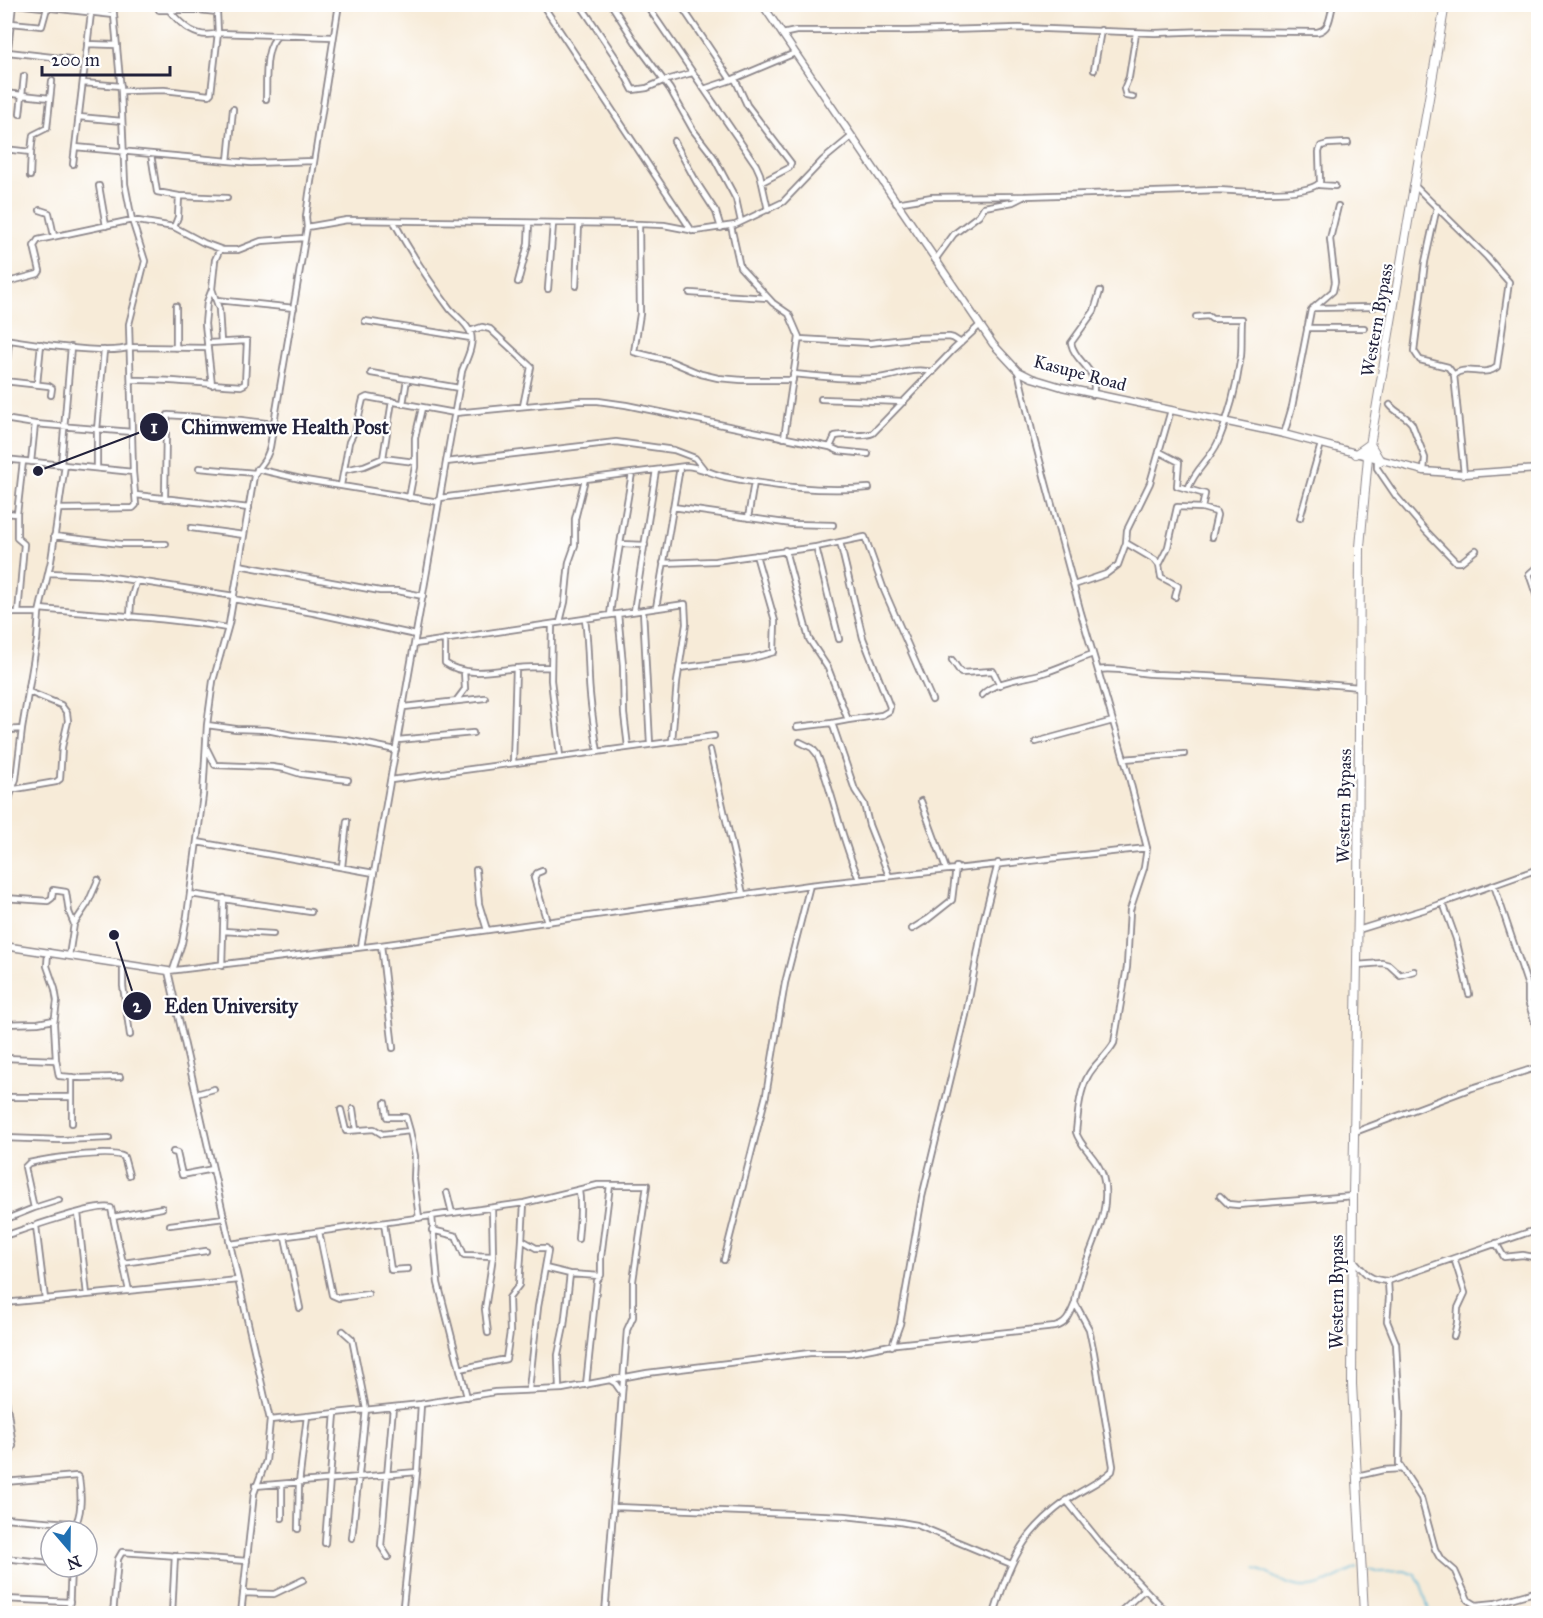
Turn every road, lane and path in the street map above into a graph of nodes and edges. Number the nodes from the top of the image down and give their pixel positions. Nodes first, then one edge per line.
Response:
1 (14, 4) edge
2 (113, 4) edge
3 (157, 4) edge
4 (339, 4) edge
5 (542, 4) edge
6 (580, 4) edge
7 (611, 4) edge
8 (646, 4) edge
9 (695, 4) edge
10 (762, 4) edge
11 (1333, 4) edge
12 (1445, 4) edge
13 (30, 5) edge
14 (682, 7) edge
15 (47, 8) junction
16 (169, 10) junction
17 (91, 13) junction
18 (114, 15) junction
19 (11, 23) junction
20 (1101, 30) junction
21 (218, 33) junction
22 (1136, 33) junction
23 (782, 34) junction
24 (279, 35) junction
25 (333, 37) junction
26 (87, 44) junction
27 (117, 45) junction
28 (8, 52) junction
29 (795, 53) junction
30 (69, 59) dead end
31 (1094, 70) dead end
32 (692, 73) junction
33 (24, 76) dead end
34 (734, 79) junction
35 (52, 81) dead end
36 (663, 81) junction
37 (83, 83) junction
38 (4, 84) edge
39 (121, 88) junction
40 (704, 89) junction
41 (4, 93) edge
42 (22, 95) junction
43 (1133, 97) dead end
44 (50, 98) junction
45 (266, 99) dead end
46 (233, 109) dead end
47 (20, 114) dead end
48 (79, 117) junction
49 (122, 121) junction
50 (852, 136) junction
51 (674, 141) dead end
52 (1348, 143) dead end
53 (75, 147) junction
54 (4, 149) edge
55 (123, 151) junction
56 (31, 153) junction
57 (151, 154) junction
58 (228, 161) junction
59 (314, 161) junction
60 (74, 164) dead end
61 (30, 176) dead end
62 (762, 182) junction
63 (1318, 185) junction
64 (99, 186) dead end
65 (1335, 186) dead end
66 (1415, 186) junction
67 (179, 196) junction
68 (1025, 196) junction
69 (227, 198) dead end
70 (896, 202) junction
71 (1338, 206) dead end
72 (1437, 207) junction
73 (40, 210) dead end
74 (768, 210) junction
75 (132, 220) junction
76 (394, 222) junction
77 (741, 222) junction
78 (529, 223) junction
79 (553, 224) junction
80 (579, 224) junction
81 (639, 224) junction
82 (106, 226) junction
83 (731, 226) junction
84 (174, 227) junction
85 (307, 227) junction
86 (721, 228) junction
87 (692, 231) junction
88 (54, 236) junction
89 (304, 238) junction
90 (220, 249) junction
91 (935, 260) junction
92 (518, 282) dead end
93 (4, 283) edge
94 (576, 286) dead end
95 (212, 289) junction
96 (548, 289) dead end
97 (1100, 291) dead end
98 (690, 293) dead end
99 (768, 298) junction
100 (217, 300) junction
101 (176, 306) dead end
102 (1374, 307) dead end
103 (294, 308) junction
104 (1312, 308) junction
105 (1196, 317) dead end
106 (365, 321) dead end
107 (980, 325) junction
108 (1307, 328) junction
109 (1364, 328) dead end
110 (470, 331) junction
111 (471, 338) junction
112 (800, 339) junction
113 (7, 340) edge
114 (221, 342) junction
115 (961, 343) junction
116 (41, 344) junction
117 (208, 346) junction
118 (71, 347) junction
119 (130, 347) junction
120 (176, 348) junction
121 (104, 350) junction
122 (1018, 371) junction
123 (933, 372) junction
124 (371, 373) dead end
125 (1454, 375) junction
126 (793, 377) junction
127 (407, 379) junction
128 (131, 380) junction
129 (5, 381) edge
130 (37, 384) junction
131 (212, 385) junction
132 (459, 388) junction
133 (51, 395) dead end
134 (1093, 395) junction
135 (821, 399) dead end
136 (392, 401) junction
137 (904, 402) junction
138 (402, 404) junction
139 (1390, 405) dead end
140 (523, 406) junction
141 (422, 408) junction
142 (1171, 410) junction
143 (455, 413) junction
144 (4, 419) edge
145 (1225, 421) junction
146 (35, 424) junction
147 (274, 424) junction
148 (64, 427) junction
149 (97, 429) junction
150 (132, 432) junction
151 (1284, 434) junction
152 (784, 438) junction
153 (1321, 444) junction
154 (1370, 444) junction
155 (830, 447) junction
156 (1160, 452) junction
157 (868, 454) dead end
158 (1356, 454) junction
159 (383, 458) junction
160 (4, 459) edge
161 (1375, 459) junction
162 (24, 461) junction
163 (31, 462) junction
164 (415, 462) junction
165 (446, 462) junction
166 (63, 465) junction
167 (680, 467) junction
168 (97, 468) junction
169 (199, 468) dead end
170 (703, 468) junction
171 (1367, 468) junction
172 (1539, 469) edge
173 (344, 470) junction
174 (656, 470) junction
175 (256, 471) junction
176 (1424, 471) junction
177 (133, 472) junction
178 (632, 473) junction
179 (1464, 474) junction
180 (585, 479) junction
181 (754, 482) junction
182 (341, 485) junction
183 (869, 488) dead end
184 (1188, 489) junction
185 (136, 495) junction
186 (409, 498) junction
187 (165, 499) junction
188 (439, 500) junction
189 (673, 507) junction
190 (249, 508) junction
191 (1202, 508) junction
192 (58, 509) junction
193 (4, 513) edge
194 (17, 514) junction
195 (748, 518) junction
196 (1300, 518) dead end
197 (833, 525) dead end
198 (190, 528) dead end
199 (244, 535) junction
200 (54, 536) junction
201 (1212, 537) dead end
202 (840, 542) junction
203 (1126, 543) junction
204 (166, 544) dead end
205 (620, 544) junction
206 (645, 545) junction
207 (816, 547) junction
208 (786, 550) junction
209 (1476, 550) dead end
210 (756, 555) junction
211 (663, 564) junction
212 (239, 565) junction
213 (1159, 565) junction
214 (1539, 566) edge
215 (48, 573) junction
216 (136, 582) junction
217 (1074, 585) junction
218 (423, 596) junction
219 (233, 597) junction
220 (1175, 597) dead end
221 (1539, 600) edge
222 (656, 608) junction
223 (643, 610) junction
224 (40, 611) junction
225 (634, 611) junction
226 (4, 613) edge
227 (18, 613) junction
228 (618, 614) junction
229 (610, 615) junction
230 (130, 617) junction
231 (585, 619) junction
232 (560, 622) junction
233 (552, 624) junction
234 (227, 628) junction
235 (416, 635) junction
236 (445, 639) junction
237 (839, 639) dead end
238 (415, 644) junction
239 (1093, 654) junction
240 (952, 660) dead end
241 (551, 667) junction
242 (516, 668) junction
243 (680, 668) junction
244 (1098, 670) junction
245 (464, 671) junction
246 (1000, 685) junction
247 (1359, 687) junction
248 (29, 692) junction
249 (982, 695) dead end
250 (485, 698) dead end
251 (932, 700) dead end
252 (456, 701) junction
253 (404, 707) junction
254 (848, 720) junction
255 (1113, 721) junction
256 (832, 723) junction
257 (207, 724) junction
258 (797, 727) dead end
259 (22, 729) junction
260 (4, 730) edge
261 (473, 733) dead end
262 (714, 735) dead end
263 (398, 740) junction
264 (672, 741) junction
265 (800, 742) dead end
266 (1036, 742) dead end
267 (650, 744) junction
268 (206, 746) junction
269 (628, 747) junction
270 (396, 750) junction
271 (711, 750) dead end
272 (598, 752) junction
273 (1184, 754) dead end
274 (560, 756) junction
275 (1124, 759) junction
276 (513, 763) junction
277 (348, 780) dead end
278 (391, 780) junction
279 (4, 791) edge
280 (12, 791) junction
281 (921, 801) dead end
282 (347, 821) dead end
283 (4, 824) edge
284 (197, 842) junction
285 (1147, 848) junction
286 (998, 863) junction
287 (342, 867) junction
288 (956, 867) junction
289 (946, 869) junction
290 (1539, 869) edge
291 (476, 870) dead end
292 (542, 871) dead end
293 (374, 873) junction
294 (889, 876) junction
295 (859, 879) junction
296 (98, 880) dead end
297 (810, 885) junction
298 (1494, 885) junction
299 (190, 894) junction
300 (742, 894) junction
301 (4, 898) edge
302 (224, 898) junction
303 (1443, 903) junction
304 (311, 912) dead end
305 (547, 922) junction
306 (74, 924) junction
307 (912, 929) dead end
308 (487, 930) junction
309 (1358, 930) junction
310 (223, 931) junction
311 (273, 934) dead end
312 (381, 945) junction
313 (4, 946) edge
314 (362, 947) junction
315 (48, 952) junction
316 (69, 956) junction
317 (123, 964) junction
318 (1357, 965) junction
319 (222, 966) junction
320 (171, 971) junction
321 (1414, 971) dead end
322 (1528, 986) junction
323 (1539, 988) edge
324 (1469, 994) dead end
325 (54, 1020) junction
326 (4, 1024) edge
327 (1539, 1033) edge
328 (130, 1035) dead end
329 (393, 1048) dead end
330 (4, 1058) edge
331 (56, 1060) junction
332 (1539, 1066) edge
333 (72, 1077) junction
334 (120, 1077) dead end
335 (214, 1089) dead end
336 (196, 1094) junction
337 (4, 1097) edge
338 (71, 1097) junction
339 (385, 1103) dead end
340 (353, 1109) dead end
341 (341, 1110) dead end
342 (72, 1123) dead end
343 (356, 1130) junction
344 (410, 1131) junction
345 (1354, 1132) junction
346 (4, 1138) edge
347 (109, 1138) dead end
348 (173, 1152) dead end
349 (213, 1169) junction
350 (129, 1175) dead end
351 (610, 1185) junction
352 (579, 1191) junction
353 (447, 1193) dead end
354 (1220, 1196) dead end
355 (1353, 1196) junction
356 (59, 1200) dead end
357 (524, 1203) junction
358 (34, 1208) junction
359 (162, 1208) dead end
360 (492, 1208) junction
361 (78, 1213) junction
362 (452, 1214) junction
363 (432, 1216) junction
364 (113, 1217) junction
365 (224, 1218) junction
366 (419, 1218) junction
367 (4, 1220) edge
368 (384, 1223) junction
369 (36, 1226) junction
370 (170, 1226) dead end
371 (1539, 1229) edge
372 (432, 1230) junction
373 (319, 1232) junction
374 (4, 1236) edge
375 (285, 1237) junction
376 (578, 1239) dead end
377 (522, 1240) junction
378 (230, 1244) junction
379 (1496, 1244) junction
380 (206, 1251) dead end
381 (493, 1256) junction
382 (1454, 1258) junction
383 (1539, 1258) edge
384 (1353, 1259) junction
385 (724, 1260) dead end
386 (123, 1263) junction
387 (545, 1268) junction
388 (408, 1269) dead end
389 (570, 1274) junction
390 (600, 1276) junction
391 (238, 1281) junction
392 (1388, 1281) junction
393 (129, 1291) junction
394 (368, 1294) dead end
395 (87, 1295) junction
396 (45, 1299) junction
397 (4, 1303) edge
398 (1075, 1303) junction
399 (300, 1308) dead end
400 (343, 1331) dead end
401 (488, 1333) dead end
402 (1454, 1336) dead end
403 (892, 1346) junction
404 (460, 1369) junction
405 (623, 1379) junction
406 (610, 1380) junction
407 (586, 1385) junction
408 (4, 1386) edge
409 (529, 1389) junction
410 (559, 1389) junction
411 (622, 1393) junction
412 (467, 1397) junction
413 (421, 1404) junction
414 (393, 1407) junction
415 (366, 1409) junction
416 (335, 1413) junction
417 (307, 1416) junction
418 (270, 1420) junction
419 (4, 1453) edge
420 (1401, 1469) junction
421 (417, 1472) junction
422 (387, 1475) junction
423 (1358, 1476) junction
424 (358, 1478) junction
425 (329, 1481) junction
426 (4, 1482) edge
427 (298, 1483) junction
428 (282, 1485) junction
429 (255, 1486) junction
430 (1066, 1500) junction
431 (615, 1507) junction
432 (4, 1518) edge
433 (282, 1518) dead end
434 (78, 1519) edge
435 (39, 1521) edge
436 (298, 1529) dead end
437 (352, 1538) dead end
438 (325, 1543) dead end
439 (176, 1556) junction
440 (388, 1557) dead end
441 (4, 1558) edge
442 (247, 1561) junction
443 (39, 1562) edge
444 (1011, 1564) junction
445 (71, 1579) edge
446 (303, 1580) dead end
447 (1144, 1588) junction
448 (1539, 1591) edge
449 (243, 1593) junction
450 (4, 1599) edge
451 (70, 1602) junction
452 (403, 1606) dead end
453 (69, 1614) edge
454 (113, 1614) edge
455 (172, 1614) edge
456 (241, 1614) edge
457 (605, 1614) edge
458 (994, 1614) edge
459 (1118, 1614) edge
460 (1169, 1614) edge
461 (1364, 1614) edge

1 - 13 street
1 - 19 street
2 - 18 street
3 - 16 street
4 - 25 street
5 - 87 street
6 - 36 street
7 - 36 street
8 - 32 street
9 - 14 street
10 - 23 street, Kasupe Road
11 - 22 street
12 - 66 main road, Western Bypass
13 - 15 street
14 - 34 street
15 - 17 street
15 - 19 street
16 - 21 street
16 - 21 street
17 - 18 street
17 - 26 street
18 - 27 street
19 - 28 street
20 - 22 street
20 - 23 street
20 - 31 street
21 - 24 street
21 - 39 street
22 - 43 street
23 - 29 street, Kasupe Road
24 - 25 street
24 - 45 street
25 - 59 street
26 - 27 street
26 - 37 street
27 - 39 street
28 - 30 street
28 - 38 street
29 - 34 street
29 - 50 street, Kasupe Road
32 - 36 street
32 - 40 street
33 - 42 street
34 - 40 street
34 - 62 street
35 - 44 street
36 - 77 street
37 - 39 street
37 - 48 street
39 - 49 street
40 - 62 street
41 - 42 street
42 - 44 street
42 - 47 street
44 - 56 street
46 - 58 street
48 - 49 street
48 - 53 street
49 - 55 street
50 - 70 street, Kasupe Road
50 - 74 street
51 - 86 street
52 - 63 street
53 - 55 street
53 - 60 street
54 - 56 street
55 - 57 street
55 - 75 street
56 - 61 street
57 - 58 street
57 - 67 street
58 - 59 street
59 - 85 street
62 - 74 street
63 - 65 street
63 - 68 street
64 - 82 street
66 - 72 street
66 - 154 main road, Western Bypass
67 - 69 street
67 - 84 street
68 - 70 street
68 - 91 street
70 - 91 street, Kasupe Road
71 - 104 street
72 - 125 street
72 - 125 street
73 - 88 street
74 - 77 street
75 - 82 street
75 - 84 street
75 - 119 street
76 - 78 street
76 - 85 street
76 - 110 street
77 - 83 street
78 - 79 street
78 - 92 street
79 - 80 street
79 - 96 street
80 - 81 street
80 - 94 street
81 - 87 street
81 - 126 street
82 - 88 street
83 - 86 street
83 - 99 street
84 - 90 street
85 - 89 street
86 - 87 street
88 - 93 street
89 - 90 street
89 - 103 street
90 - 95 street
91 - 107 street, Kasupe Road
95 - 100 street
95 - 117 street
97 - 134 street
98 - 99 street
99 - 112 street
100 - 103 street
100 - 114 street
101 - 120 street
102 - 104 street
103 - 147 street
104 - 108 street
105 - 145 street
106 - 111 street
107 - 115 street
107 - 122 street, Kasupe Road
108 - 109 street
108 - 151 street
110 - 111 street
110 - 140 street
111 - 132 street
112 - 115 street
112 - 126 street
113 - 116 street
113 - 129 street
114 - 117 street
114 - 131 street
115 - 123 street
116 - 118 street
116 - 130 street
117 - 120 street
117 - 131 street
118 - 121 street
118 - 148 street
119 - 120 street
119 - 121 street
119 - 128 street
121 - 149 street
122 - 134 street, Kasupe Road
122 - 217 street
123 - 126 street
123 - 137 street
124 - 127 street
125 - 179 street
126 - 152 street
127 - 132 street
127 - 138 street
128 - 131 street
128 - 150 street
129 - 130 street
130 - 133 street
132 - 143 street
134 - 142 street, Kasupe Road
135 - 137 street
136 - 138 street
136 - 159 street
136 - 173 street
137 - 155 street
138 - 141 street
139 - 176 street
140 - 143 street
140 - 152 street
141 - 143 street
141 - 164 street
142 - 145 street, Kasupe Road
142 - 156 street
143 - 165 street
144 - 146 street
145 - 151 street, Kasupe Road
145 - 184 street
146 - 148 street
146 - 163 street
147 - 175 street
147 - 187 street
148 - 149 street
148 - 166 street
149 - 150 street
149 - 168 street
150 - 177 street
151 - 153 street, Kasupe Road
152 - 155 street
153 - 158 street, Kasupe Road
153 - 196 street
154 - 158 main road
154 - 161 main road, Western Bypass
154 - 161 main road
155 - 157 street
156 - 184 street
156 - 203 street
158 - 161 street, Kasupe Road
158 - 171 main road
159 - 164 street
159 - 173 street
160 - 162 street
161 - 171 main road, Western Bypass
161 - 176 street, Kasupe Road
161 - 209 street
162 - 163 street
162 - 194 street
163 - 166 street
164 - 186 street
165 - 170 street
165 - 188 street
166 - 168 street
166 - 192 street
167 - 170 street
167 - 174 street
167 - 189 street
168 - 177 street
169 - 175 street
170 - 181 street
171 - 247 main road, Western Bypass
172 - 179 street, Kasupe Road
173 - 182 street
174 - 178 street
174 - 206 street
175 - 182 street
175 - 190 street
176 - 179 street, Kasupe Road
177 - 185 street
178 - 180 street
178 - 205 street
180 - 188 street
180 - 232 street
181 - 183 street
181 - 195 street
182 - 186 street
184 - 191 street
185 - 187 street
185 - 192 street
186 - 188 street
187 - 190 street
188 - 218 street
189 - 195 street
189 - 211 street
190 - 199 street
191 - 201 street
191 - 213 street
192 - 200 street
193 - 194 street
194 - 227 street
195 - 197 street
198 - 199 street
199 - 212 street
200 - 204 street
200 - 215 street
202 - 207 street
202 - 251 street
202 - 254 street
203 - 213 street
203 - 217 street
205 - 206 street
205 - 229 street
206 - 225 street
207 - 208 street
207 - 237 street
208 - 210 street
208 - 254 street
210 - 211 street
210 - 243 street
211 - 222 street
212 - 218 street
212 - 219 street
213 - 220 street
214 - 221 street
215 - 216 street
215 - 224 street
216 - 219 street
216 - 230 street
217 - 239 street
218 - 235 street
219 - 234 street
219 - 235 street
222 - 223 street
222 - 243 street
223 - 225 street
223 - 267 street
224 - 227 street
224 - 230 street
224 - 248 street
225 - 228 street
226 - 227 street
228 - 229 street
228 - 269 street
229 - 231 street
230 - 234 street
231 - 232 street
231 - 272 street
232 - 233 street
233 - 236 street
233 - 241 street
234 - 257 street
235 - 238 street
236 - 238 street
236 - 245 street
238 - 253 street
239 - 244 street
239 - 246 street
240 - 246 street
241 - 242 street
241 - 274 street
242 - 245 street
242 - 276 street
243 - 264 street
244 - 247 street
244 - 255 street
245 - 252 street
246 - 249 street
247 - 309 main road, Western Bypass
248 - 259 street
248 - 280 street
250 - 252 street
252 - 253 street
253 - 263 street
254 - 256 street
255 - 266 street
255 - 275 street
256 - 258 street
256 - 294 street
257 - 268 street
257 - 270 street
259 - 260 street
259 - 280 street
261 - 263 street
262 - 264 street
263 - 270 street
264 - 267 street
265 - 295 street
267 - 269 street
268 - 277 street
268 - 284 street
269 - 272 street
270 - 278 street
271 - 300 street
272 - 274 street
273 - 275 street
274 - 276 street
275 - 285 street
276 - 278 street
278 - 293 street
279 - 280 street
280 - 283 street
281 - 289 street
282 - 287 street
284 - 287 street
284 - 299 street
285 - 286 street
285 - 398 street
286 - 288 street
286 - 403 street
287 - 293 street
288 - 289 street
288 - 307 street
289 - 294 street
290 - 298 street
291 - 308 street
292 - 305 street
293 - 314 street
294 - 295 street
295 - 297 street
296 - 306 street
297 - 300 street
297 - 385 street
298 - 303 street
298 - 322 street
299 - 302 street
299 - 320 street
300 - 305 street
301 - 306 street
302 - 304 street
302 - 310 street
303 - 309 street
303 - 324 street
305 - 308 street
306 - 316 street
308 - 312 street
309 - 318 main road, Western Bypass
310 - 311 street
310 - 319 street
312 - 314 street
312 - 329 street
313 - 315 street
314 - 319 street
315 - 316 street
315 - 325 street
316 - 317 street
317 - 320 street
317 - 328 street
318 - 321 street
318 - 345 main road, Western Bypass
319 - 320 street
320 - 336 street
322 - 323 street
322 - 327 street
325 - 326 street
325 - 331 street
330 - 331 street
331 - 333 street
332 - 345 street
333 - 334 street
333 - 338 street
335 - 336 street
336 - 349 street
337 - 338 street
338 - 342 street
339 - 344 street
340 - 343 street
341 - 343 street
343 - 344 street
344 - 366 street
345 - 355 main road, Western Bypass
346 - 347 street
348 - 349 street
349 - 365 street
350 - 358 street
351 - 352 street
351 - 390 street
351 - 405 street
352 - 357 street
352 - 376 street
353 - 362 street
354 - 355 street
355 - 384 main road, Western Bypass
356 - 358 street
357 - 360 street
357 - 377 street
358 - 367 street
359 - 364 street
360 - 362 street
360 - 381 street
361 - 364 street
361 - 369 street
361 - 395 street
362 - 363 street
363 - 366 street
363 - 372 street
364 - 386 street
365 - 370 street
365 - 378 street
366 - 368 street
368 - 373 street
368 - 388 street
369 - 374 street
369 - 396 street
371 - 379 street
372 - 381 street
372 - 404 street
373 - 375 street
373 - 394 street
375 - 378 street
375 - 399 street
377 - 387 street
377 - 404 street
378 - 391 street
379 - 382 street
379 - 383 street
380 - 386 street
381 - 401 street
382 - 392 street
382 - 402 street
384 - 392 street
384 - 423 main road, Western Bypass
386 - 393 street
387 - 389 street
387 - 409 street
389 - 390 street
389 - 410 street
390 - 407 street
391 - 393 street
391 - 418 street
392 - 420 street
393 - 395 street
395 - 396 street
396 - 397 street
398 - 403 street
398 - 430 street
400 - 415 street
403 - 405 street
404 - 412 street
405 - 406 street
405 - 411 street
406 - 407 street
406 - 411 street
407 - 410 street
408 - 419 street
409 - 410 street
409 - 412 street
411 - 431 street
412 - 413 street
413 - 414 street
413 - 421 street
414 - 415 street
414 - 422 street
415 - 416 street
415 - 424 street
416 - 417 street
416 - 425 street
417 - 418 street
417 - 427 street
418 - 429 street
420 - 423 street
420 - 448 street
421 - 422 street
421 - 452 street
422 - 424 street
422 - 440 street
423 - 461 main road, Western Bypass
424 - 425 street
424 - 437 street
425 - 427 street
425 - 438 street
426 - 434 street
427 - 428 street
427 - 436 street
428 - 429 street
428 - 433 street
429 - 442 street
430 - 444 street
430 - 447 street
431 - 444 street
431 - 457 street
432 - 435 street
439 - 442 street
439 - 454 street
439 - 455 street
441 - 443 street
442 - 449 street
444 - 458 street
445 - 451 street
446 - 449 street
447 - 459 street
447 - 460 street
449 - 456 street
450 - 451 street
451 - 453 street

